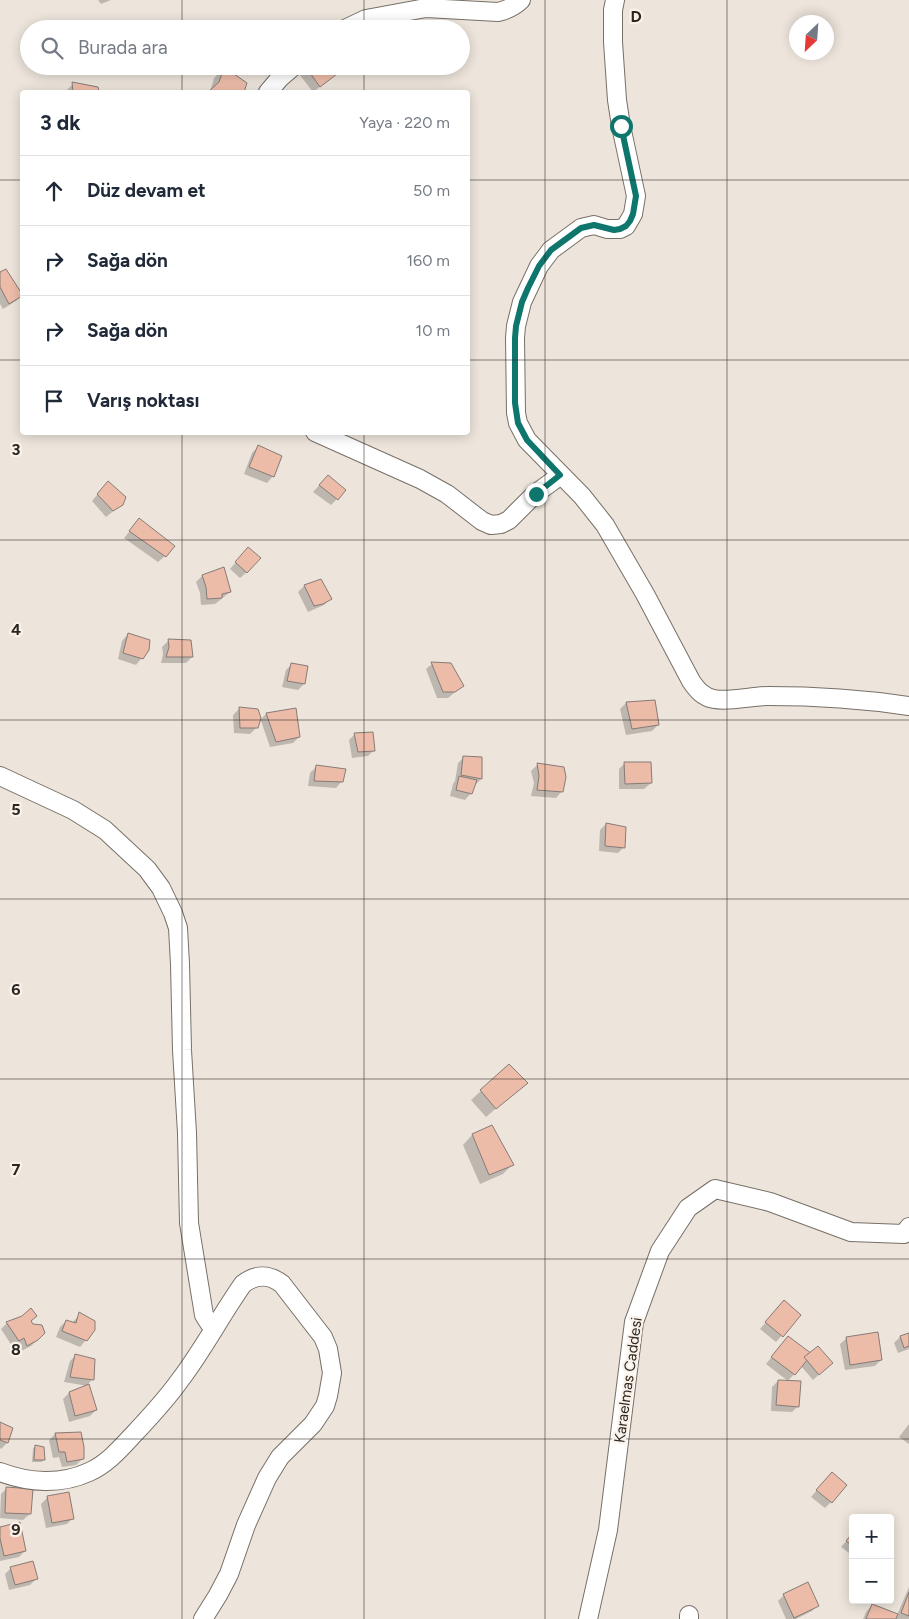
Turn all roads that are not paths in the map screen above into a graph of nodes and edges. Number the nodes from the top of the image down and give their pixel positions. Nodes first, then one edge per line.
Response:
1 (521, 0) edge
2 (615, 0) edge
3 (364, 20) edge
4 (284, 75) edge
5 (270, 90) edge
6 (322, 435) edge
7 (560, 475) junction
8 (909, 706) edge
9 (0, 776) edge
10 (909, 1228) edge
11 (214, 1327) junction
12 (0, 1472) edge
13 (203, 1619) edge
14 (588, 1619) edge

1 - 3 street
2 - 7 street
4 - 5 street
6 - 7 street
7 - 8 street
9 - 11 street
10 - 14 street, Karaelmas Caddesi
11 - 12 street
11 - 13 street

